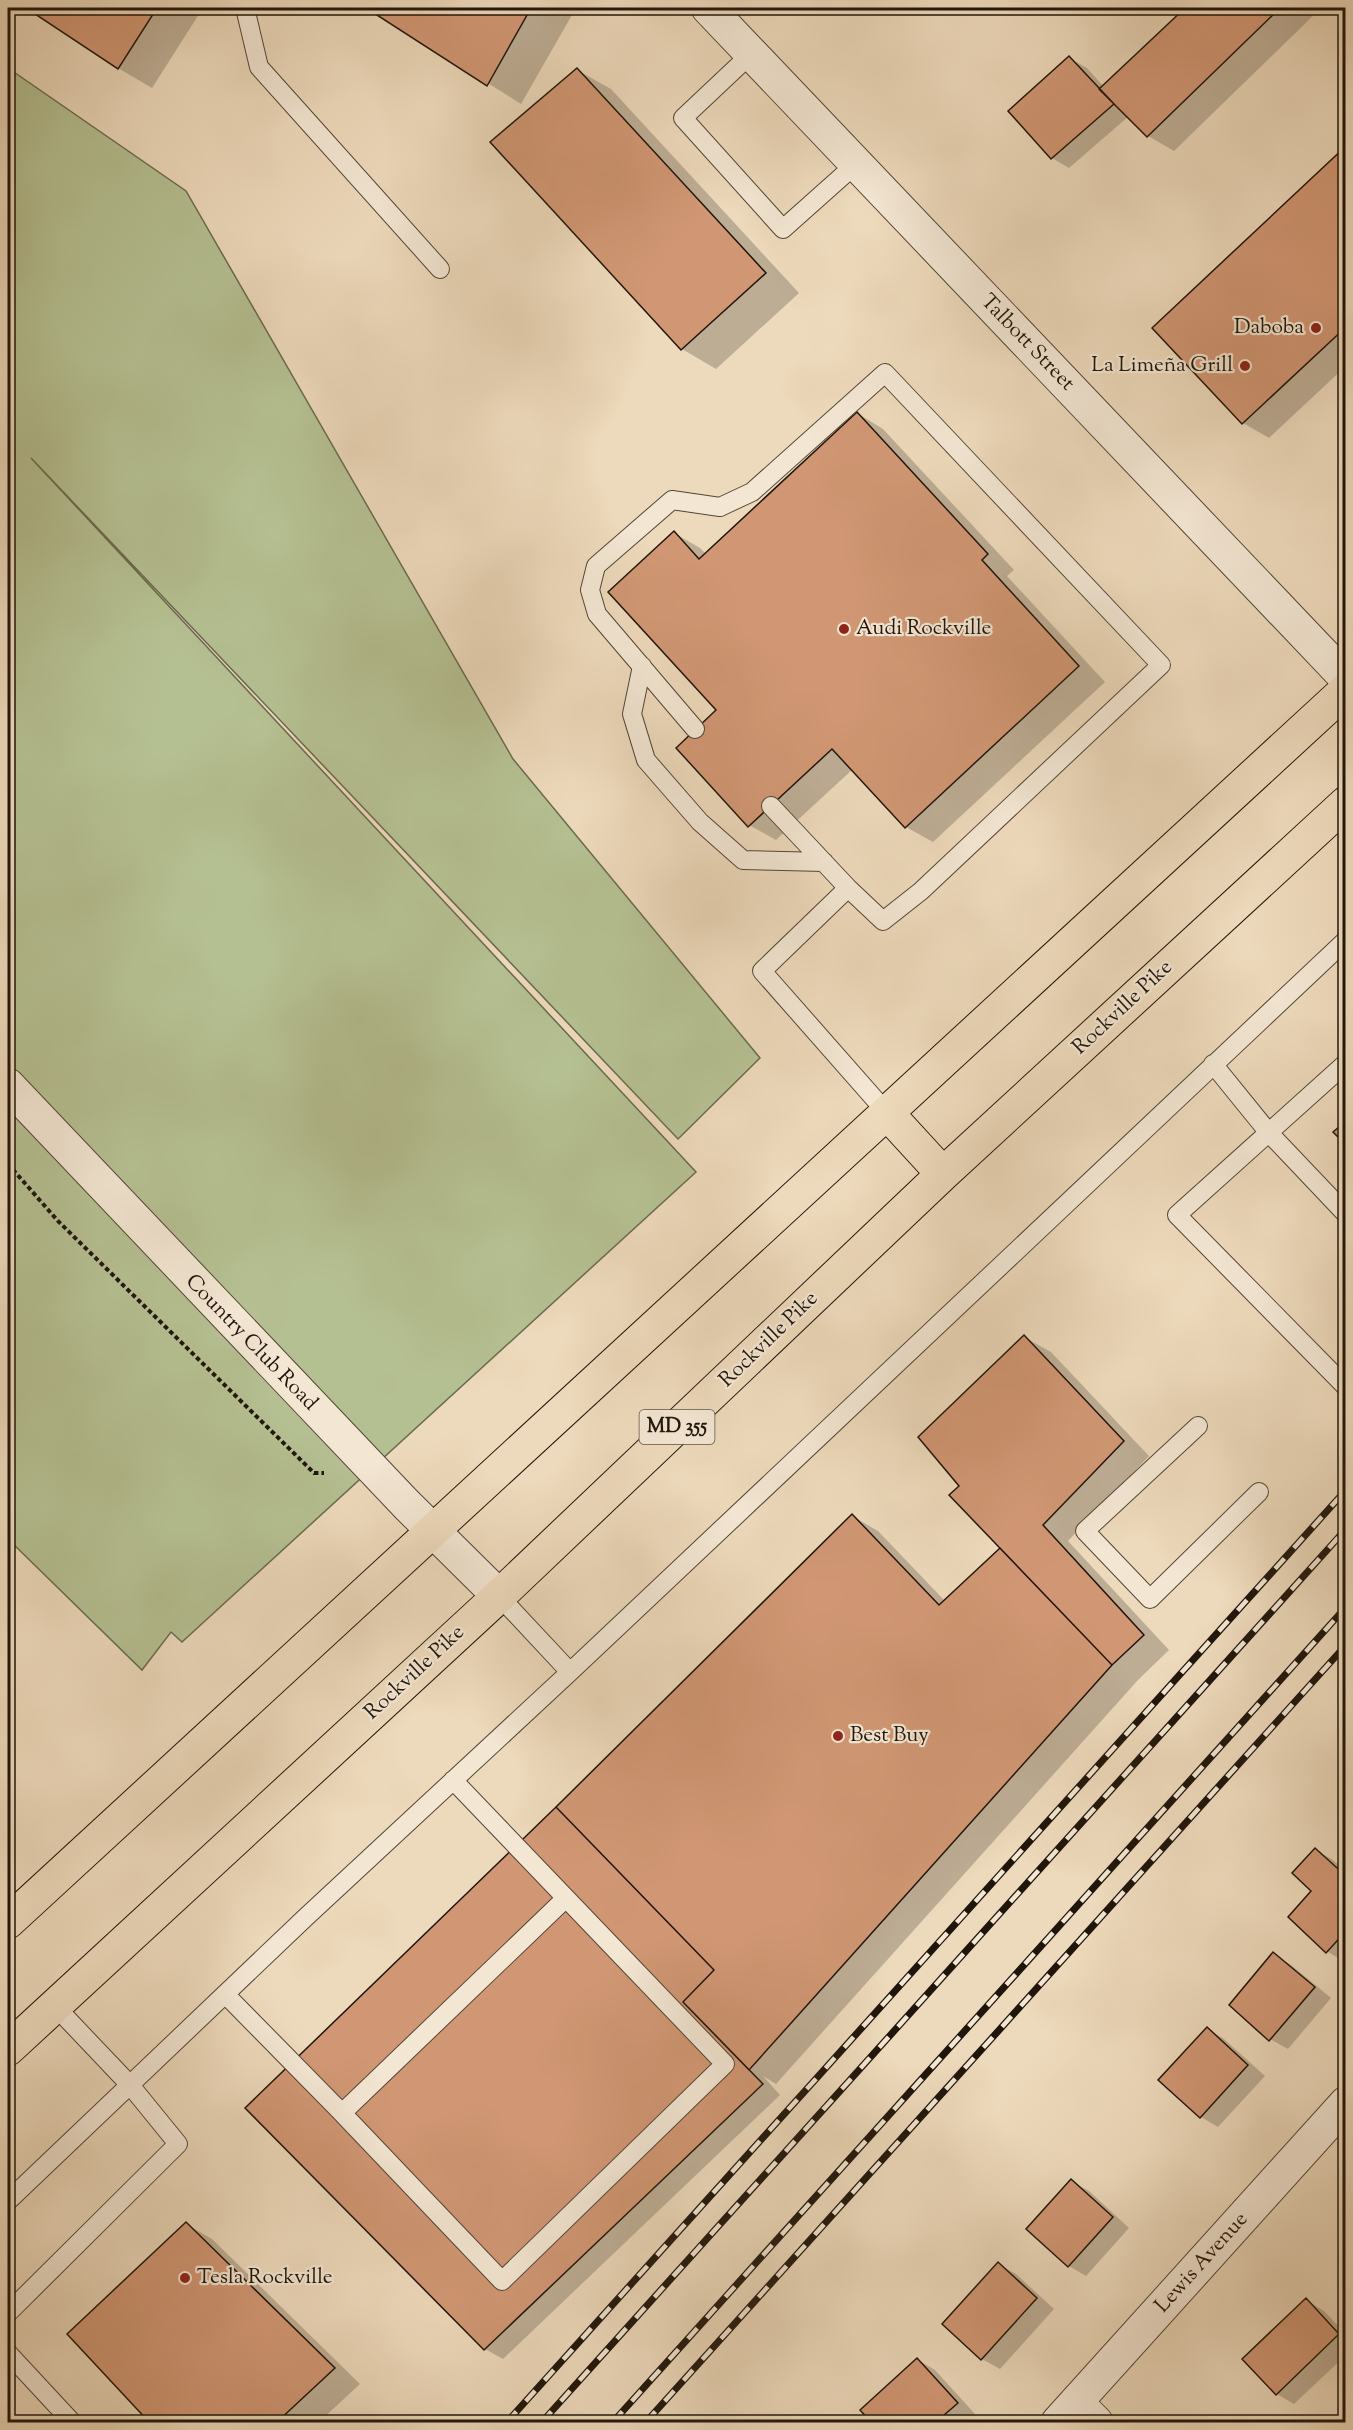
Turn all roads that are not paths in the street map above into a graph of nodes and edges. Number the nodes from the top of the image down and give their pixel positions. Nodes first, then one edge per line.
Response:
1 (245, 8) edge
2 (708, 8) edge
3 (752, 53) junction
4 (857, 163) junction
5 (440, 269) dead end
6 (642, 666) junction
7 (1346, 678) edge
8 (1346, 690) edge
9 (695, 729) dead end
10 (1346, 803) edge
11 (771, 806) dead end
12 (824, 862) junction
13 (848, 888) junction
14 (1346, 940) edge
15 (1346, 1063) edge
16 (1213, 1064) junction
17 (8, 1085) edge
18 (887, 1113) junction
19 (1269, 1133) junction
20 (943, 1174) junction
21 (1346, 1214) edge
22 (1346, 1387) edge
23 (1198, 1426) dead end
24 (1259, 1492) dead end
25 (432, 1531) junction
26 (499, 1596) junction
27 (570, 1672) junction
28 (453, 1780) junction
29 (566, 1899) junction
30 (8, 1922) edge
31 (225, 1994) junction
32 (54, 2005) junction
33 (8, 2049) edge
34 (130, 2085) junction
35 (1346, 2103) edge
36 (342, 2113) junction
37 (8, 2201) edge
38 (8, 2313) edge
39 (8, 2353) edge
40 (1077, 2416) edge
41 (72, 2422) edge

1 - 5 lane
2 - 3 street, Talbott Street
3 - 4 street, Talbott Street
3 - 4 lane
4 - 7 street, Talbott Street
6 - 9 lane
6 - 12 lane
6 - 13 lane
8 - 18 main road
10 - 20 main road, Rockville Pike / MD 355
11 - 12 lane
12 - 13 lane
13 - 18 lane
14 - 16 lane
15 - 19 lane
16 - 19 lane
16 - 27 lane
17 - 25 street, Country Club Road
18 - 20 main road
18 - 25 main road
19 - 21 lane
19 - 22 lane
20 - 26 main road, Rockville Pike / MD 355
23 - 24 lane
25 - 26 street, Country Club Road
25 - 30 main road
26 - 27 lane
26 - 32 main road, Rockville Pike / MD 355
27 - 28 lane
28 - 29 lane
28 - 31 lane
29 - 36 lane
29 - 36 lane
31 - 34 lane
31 - 36 lane
32 - 33 main road, Rockville Pike / MD 355
32 - 34 lane
34 - 37 lane
34 - 38 lane
35 - 40 street, Lewis Avenue
39 - 41 lane

